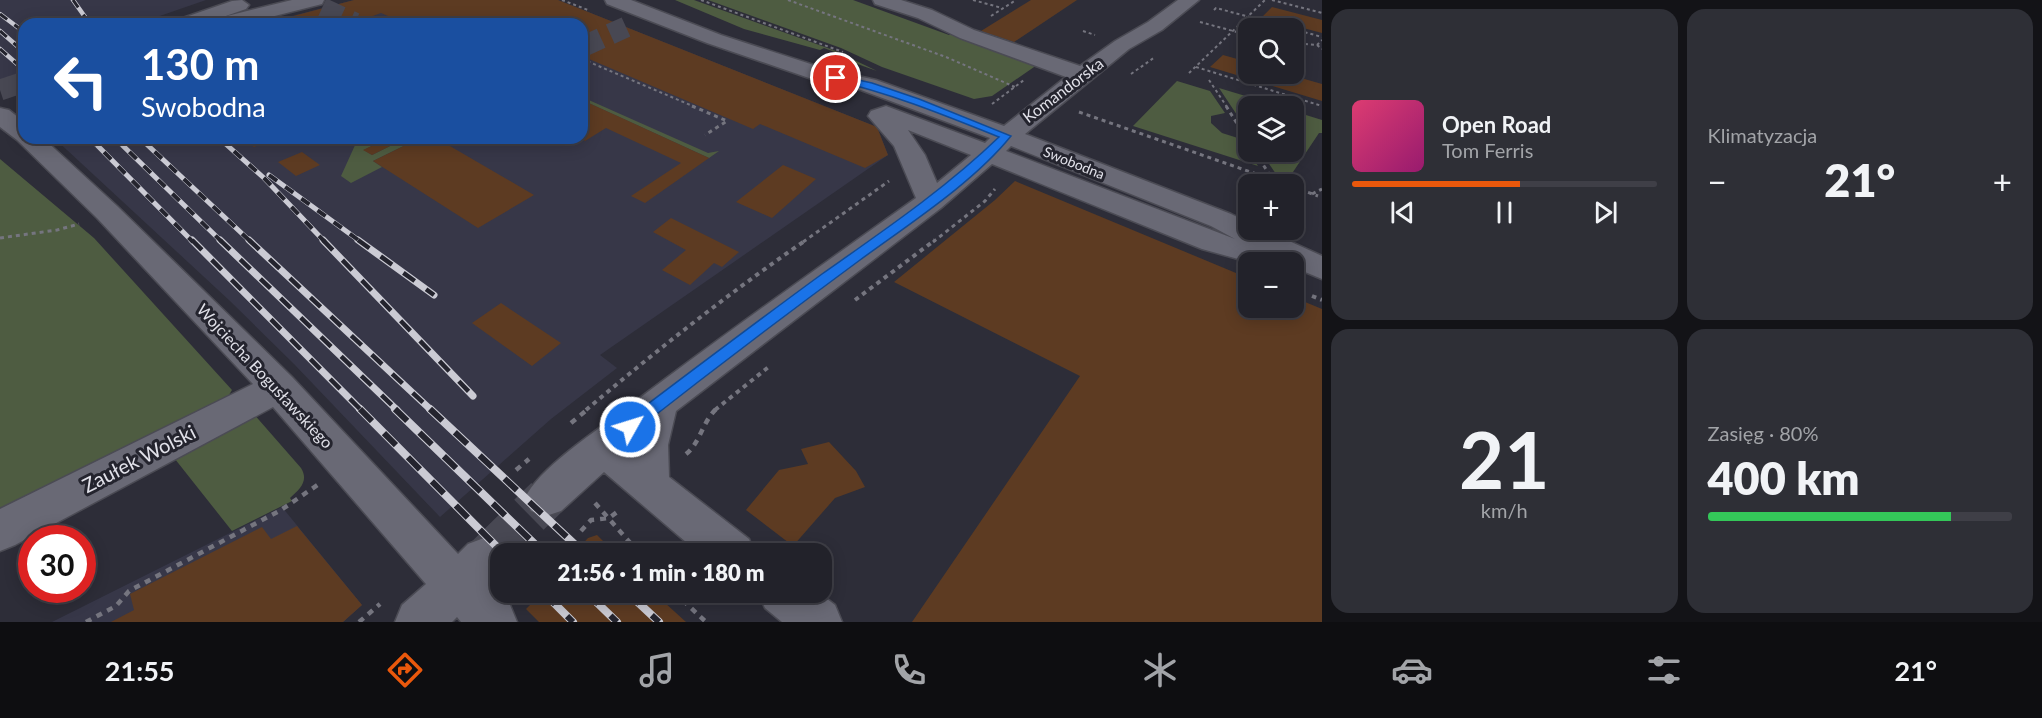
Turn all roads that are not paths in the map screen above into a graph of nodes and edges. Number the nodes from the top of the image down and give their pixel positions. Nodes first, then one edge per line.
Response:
1 (252, 0) edge
2 (277, 0) edge
3 (614, 0) edge
4 (882, 0) edge
5 (1190, 0) edge
6 (315, 3) tunnel mouth
7 (201, 18) edge
8 (235, 18) edge
9 (245, 18) edge
10 (820, 74) junction
11 (1083, 75) junction
12 (4, 106) edge
13 (870, 107) junction
14 (18, 126) edge
15 (34, 144) edge
16 (997, 145) junction
17 (931, 202) junction
18 (1248, 252) edge
19 (1304, 267) edge
20 (1322, 271) edge
21 (279, 387) junction
22 (658, 404) junction
23 (603, 448) junction
24 (637, 496) junction
25 (546, 498) tunnel mouth
26 (0, 531) edge
27 (716, 543) edge
28 (470, 572) junction
29 (795, 603) edge
30 (399, 613) edge
31 (494, 622) edge
32 (818, 622) edge

1 - 7 street
2 - 8 street
3 - 10 street, Swobodna
4 - 11 street
5 - 11 street, Komandorska
6 - 9 street
10 - 13 street, Swobodna
10 - 16 street, Swobodna
11 - 16 street, Komandorska
12 - 14 street
13 - 16 street, Swobodna
13 - 17 street
15 - 21 street, Wojciecha Bogusławskiego
16 - 17 street, Komandorska
16 - 18 street, Swobodna
16 - 20 street, Swobodna
17 - 22 street, Komandorska
19 - 20 street, Swobodna
21 - 26 street, Zaułek Wolski
21 - 28 street, Wojciecha Bogusławskiego
22 - 23 street, Komandorska
22 - 24 street
23 - 24 street
23 - 25 street, Komandorska
24 - 27 street
28 - 30 street
28 - 31 street, Wojciecha Bogusławskiego
29 - 32 street

